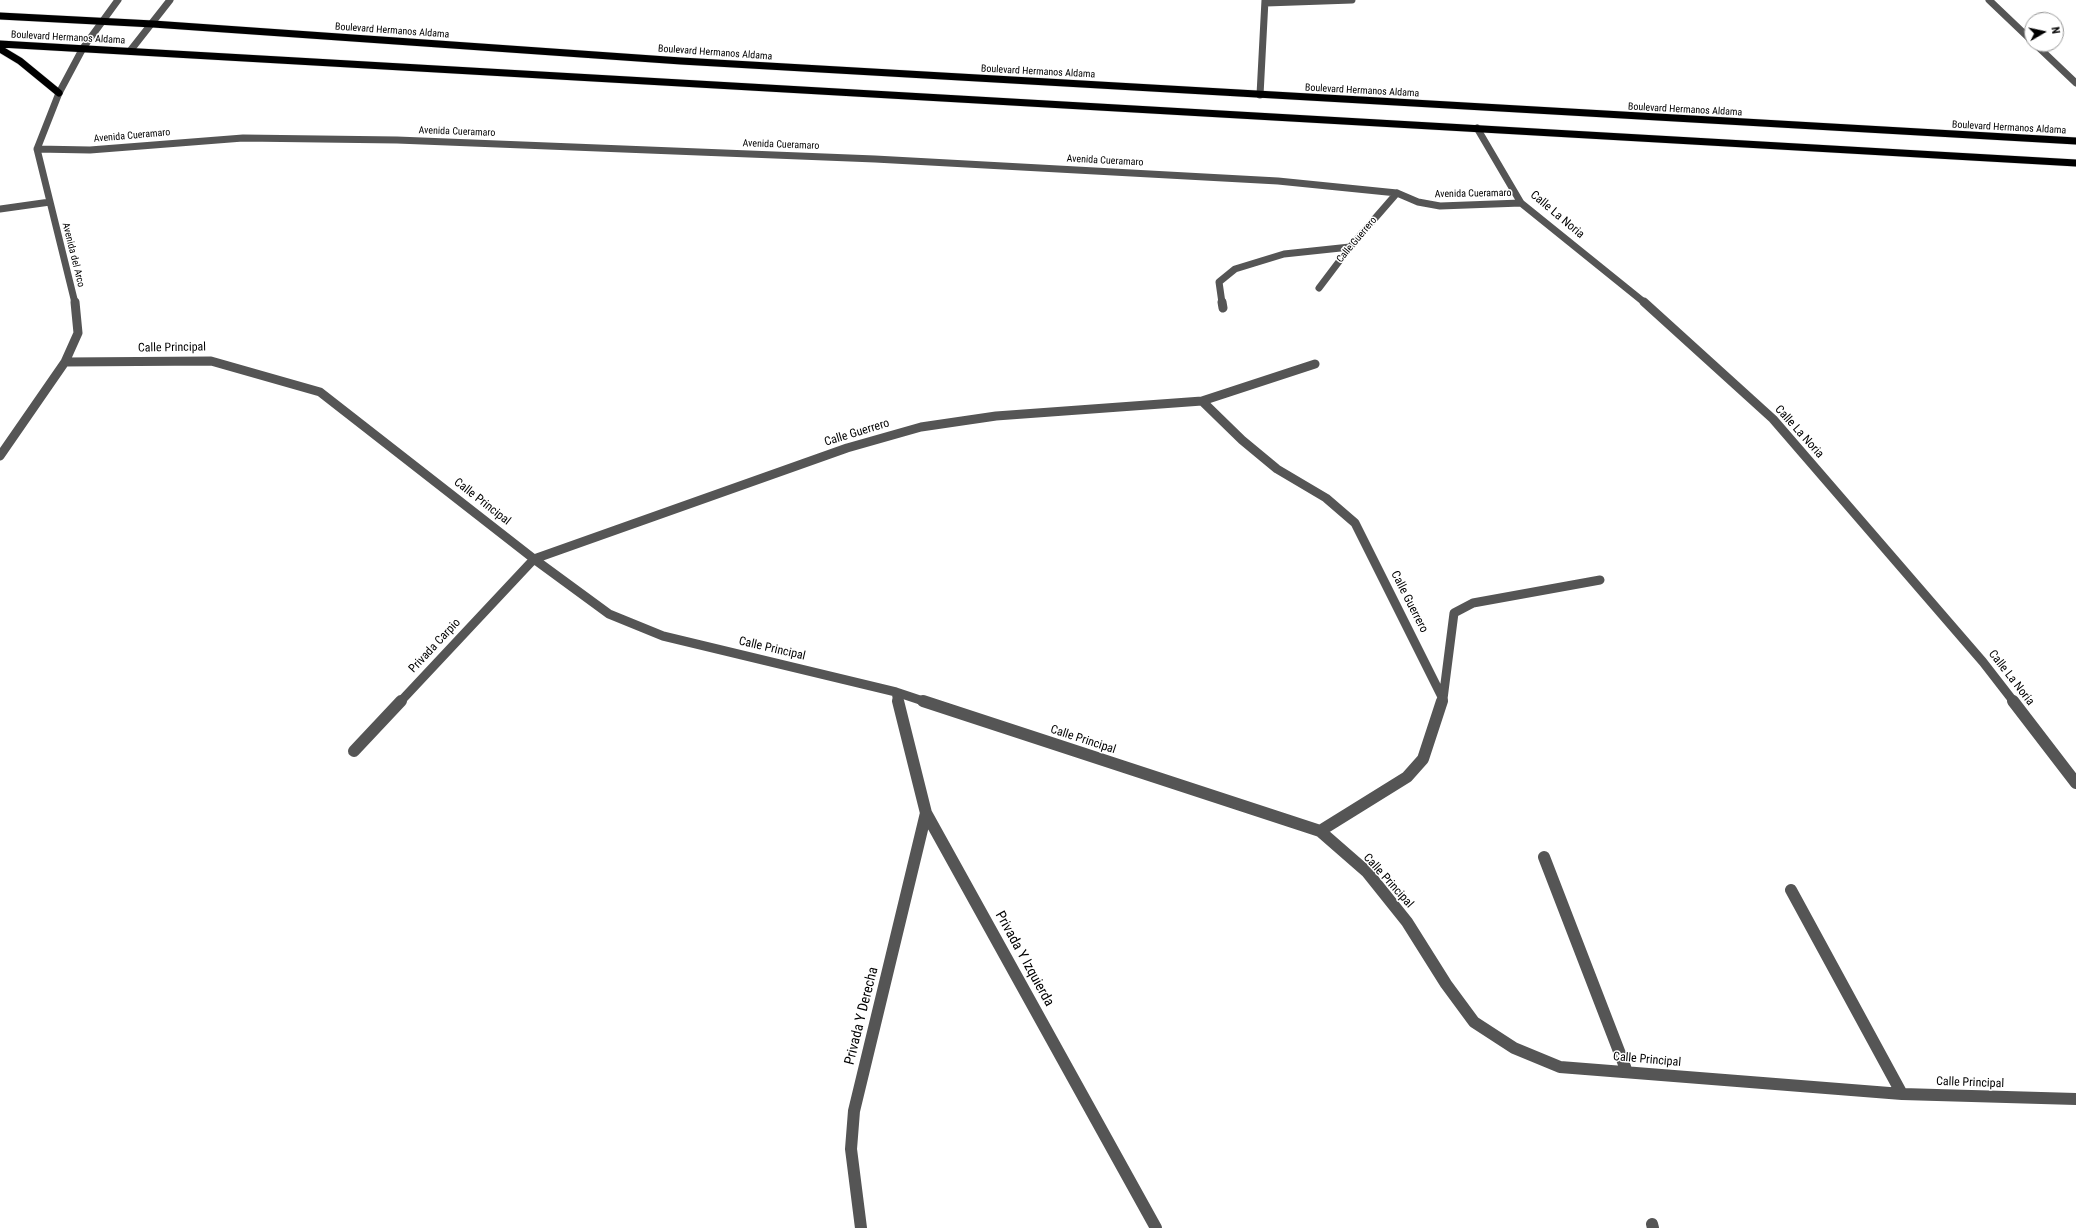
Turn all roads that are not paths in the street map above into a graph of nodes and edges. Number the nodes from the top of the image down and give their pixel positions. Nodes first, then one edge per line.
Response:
1 (118, 0) edge
2 (170, 0) edge
3 (1352, 0) edge
4 (1989, 0) edge
5 (1266, 1) edge
6 (0, 16) edge
7 (103, 22) junction
8 (153, 24) junction
9 (2024, 33) edge
10 (0, 44) edge
11 (83, 48) junction
12 (0, 49) edge
13 (130, 51) junction
14 (2043, 52) edge
15 (2076, 83) edge
16 (59, 92) junction
17 (1260, 95) junction
18 (1477, 128) junction
19 (2076, 141) edge
20 (37, 149) junction
21 (2076, 163) edge
22 (1397, 194) junction
23 (50, 202) junction
24 (1521, 203) junction
25 (0, 209) edge
26 (1350, 247) junction
27 (1319, 288) dead end
28 (1223, 308) dead end
29 (65, 362) junction
30 (1315, 364) dead end
31 (1202, 401) junction
32 (0, 456) edge
33 (534, 559) junction
34 (1600, 580) dead end
35 (896, 692) junction
36 (1443, 699) junction
37 (354, 751) dead end
38 (2076, 783) edge
39 (926, 813) junction
40 (1320, 831) junction
41 (1544, 858) dead end
42 (1791, 890) dead end
43 (1627, 1072) junction
44 (1902, 1094) junction
45 (2076, 1099) edge
46 (861, 1228) edge
47 (1156, 1228) edge

1 - 7 street
2 - 8 street
3 - 5 street
4 - 9 street
5 - 17 street
6 - 7 main road, Boulevard Hermanos Aldama
7 - 8 main road, Boulevard Hermanos Aldama
7 - 11 street
8 - 13 street
8 - 17 main road, Boulevard Hermanos Aldama
10 - 11 main road, Boulevard Hermanos Aldama
11 - 13 main road, Boulevard Hermanos Aldama
11 - 16 street
12 - 16 main road
13 - 18 main road, Boulevard Hermanos Aldama
14 - 15 street
16 - 20 street
17 - 19 main road, Boulevard Hermanos Aldama
18 - 21 main road, Boulevard Hermanos Aldama
18 - 24 street, Calle La Noria
20 - 22 street, Avenida Cueramaro
20 - 23 street, Avenida del Arco
22 - 24 street, Avenida Cueramaro
22 - 26 street, Calle Guerrero
23 - 25 street
23 - 29 street, Avenida del Arco
24 - 38 street, Calle La Noria
26 - 27 street, Calle Guerrero
26 - 28 street
29 - 32 street, Avenida del Arco
29 - 33 street, Calle Principal
30 - 31 street, Calle Guerrero
31 - 33 street, Calle Guerrero
31 - 36 street, Calle Guerrero
33 - 35 street, Calle Principal
33 - 37 street, Privada Carpio
34 - 36 street
35 - 39 street, Privada Y Izquierda
35 - 40 street, Calle Principal
36 - 40 street
39 - 46 street, Privada Y Derecha
39 - 47 street, Privada Y Izquierda
40 - 43 street, Calle Principal
41 - 43 street
42 - 44 street
43 - 44 street, Calle Principal
44 - 45 street, Calle Principal

